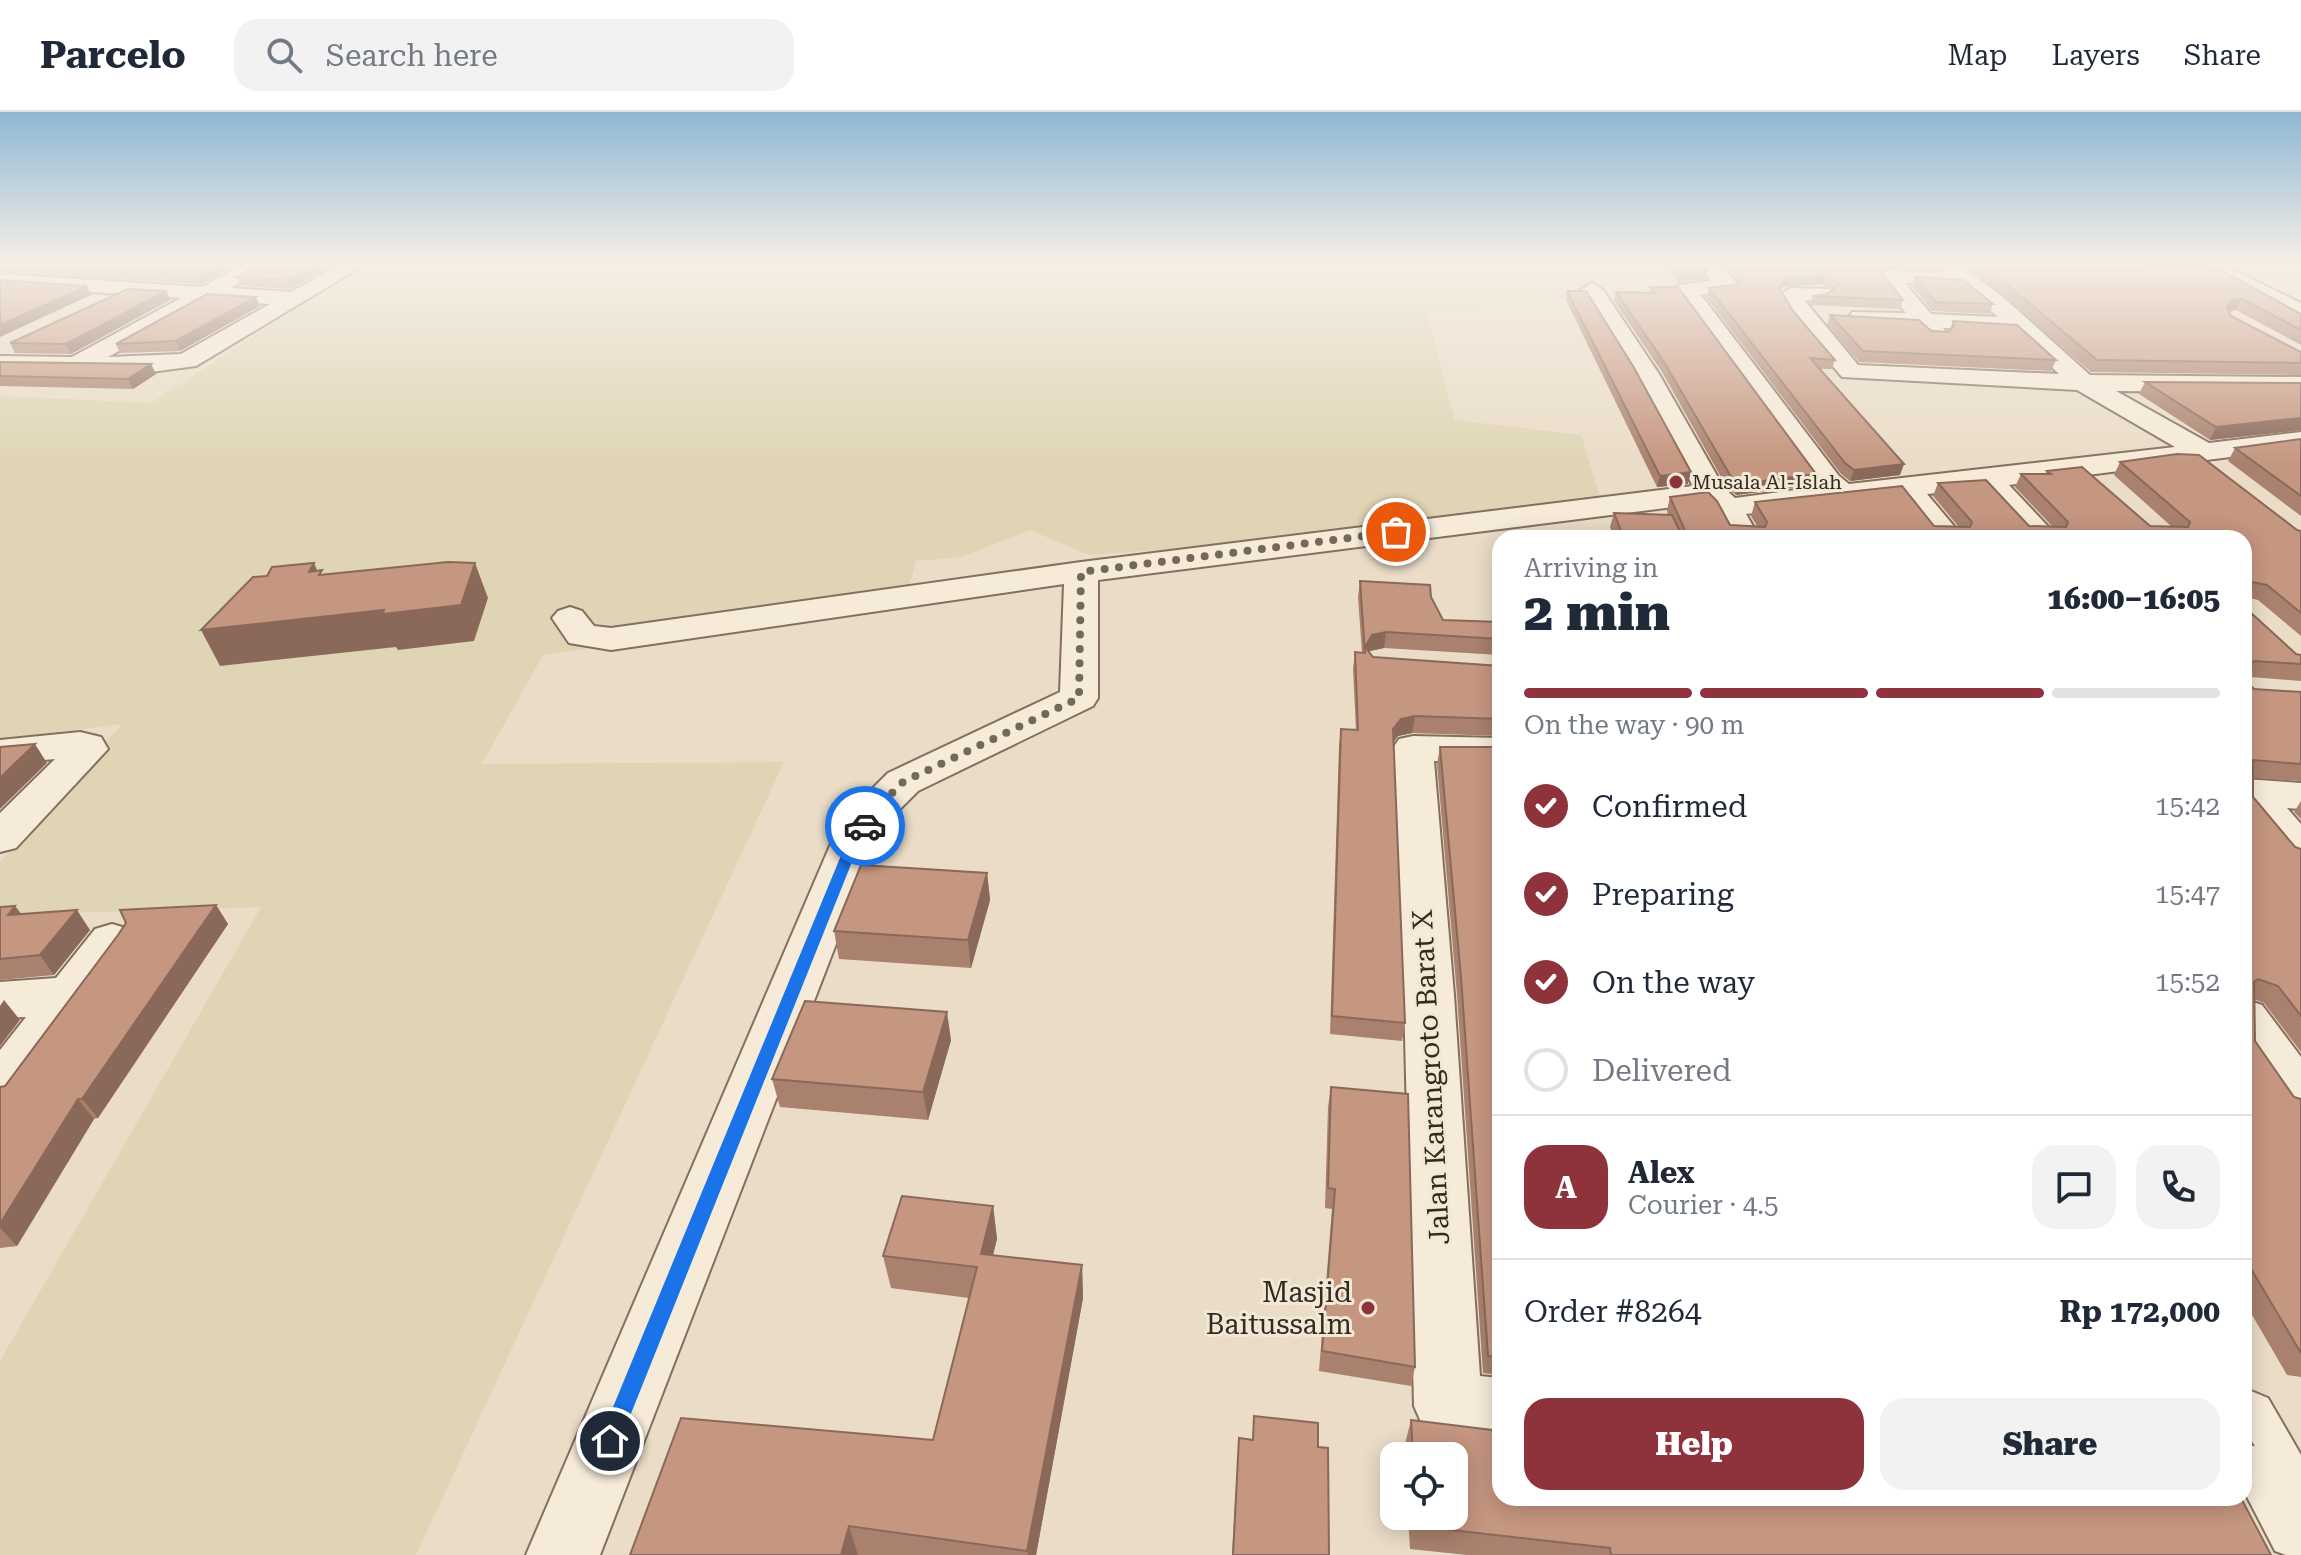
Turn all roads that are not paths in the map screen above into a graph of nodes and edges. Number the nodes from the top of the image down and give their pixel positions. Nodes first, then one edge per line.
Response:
1 (138, 329) edge
2 (242, 329) edge
3 (1617, 329) edge
4 (1716, 329) edge
5 (1814, 329) edge
6 (1932, 329) edge
7 (2026, 329) edge
8 (0, 363) edge
9 (75, 365) junction
10 (1967, 379) junction
11 (2083, 383) junction
12 (2301, 385) edge
13 (2299, 442) edge
14 (2186, 444) junction
15 (2083, 467) junction
16 (1987, 479) junction
17 (2231, 481) edge
18 (1906, 488) junction
19 (1837, 489) junction
20 (2117, 497) edge
21 (1720, 500) junction
22 (1739, 530) edge
23 (1941, 530) edge
24 (2035, 530) edge
25 (1081, 572) junction
26 (570, 618) dead end
27 (1492, 750) edge
28 (0, 752) edge
29 (2252, 792) edge
30 (2301, 796) edge
31 (2252, 798) edge
32 (0, 838) edge
33 (2301, 852) edge
34 (112, 941) edge
35 (68, 996) junction
36 (0, 1000) edge
37 (2252, 1029) edge
38 (0, 1089) edge
39 (2301, 1098) edge
40 (1474, 1408) edge
41 (2252, 1438) edge
42 (2283, 1505) edge
43 (563, 1555) edge

1 - 9 street
2 - 9 street
3 - 21 street
4 - 19 street
5 - 10 street
6 - 10 street
7 - 11 street
8 - 9 street
10 - 11 street
11 - 12 street
11 - 14 street
13 - 14 street
14 - 15 street
14 - 17 street
15 - 16 street
15 - 20 street
16 - 18 street
16 - 24 street
18 - 19 street
18 - 23 street
19 - 21 street
21 - 22 street
21 - 25 street
25 - 26 street
25 - 43 street
27 - 40 street, Jalan Karangroto Barat X
28 - 32 street
29 - 30 street
31 - 33 street
34 - 35 street
35 - 36 street
35 - 38 street
37 - 39 street
41 - 42 street

